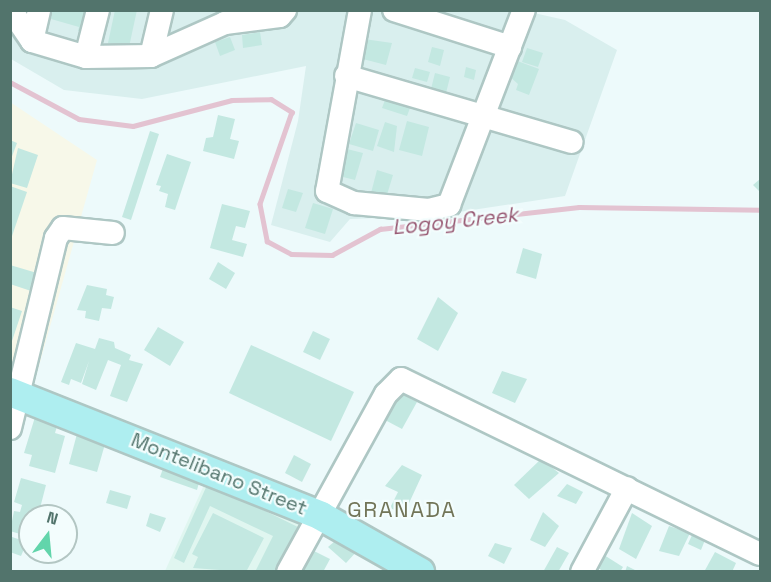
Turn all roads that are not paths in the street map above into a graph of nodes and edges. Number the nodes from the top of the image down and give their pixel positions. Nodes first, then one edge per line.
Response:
1 (11, 10) edge
2 (39, 10) edge
3 (98, 10) edge
4 (162, 10) edge
5 (285, 10) edge
6 (360, 10) edge
7 (394, 10) edge
8 (524, 10) edge
9 (227, 17) edge
10 (32, 41) junction
11 (510, 47) junction
12 (151, 56) junction
13 (86, 57) junction
14 (346, 76) junction
15 (484, 115) junction
16 (572, 142) dead end
17 (113, 233) dead end
18 (15, 394) edge
19 (10, 428) edge
20 (627, 488) junction
21 (321, 516) junction
22 (760, 554) edge
23 (288, 572) edge
24 (420, 572) edge
25 (582, 572) edge

1 - 10 street
2 - 10 street
3 - 13 street
4 - 12 street
5 - 9 street
6 - 14 street
7 - 11 street
8 - 11 street
9 - 12 street
10 - 13 street
11 - 15 street
12 - 13 street
14 - 15 street
14 - 15 street
15 - 16 street
17 - 18 street
18 - 19 street
18 - 21 main road, Montelibano Street
20 - 21 street
20 - 22 street
20 - 25 street
21 - 23 street
21 - 24 main road, Montelibano Street

